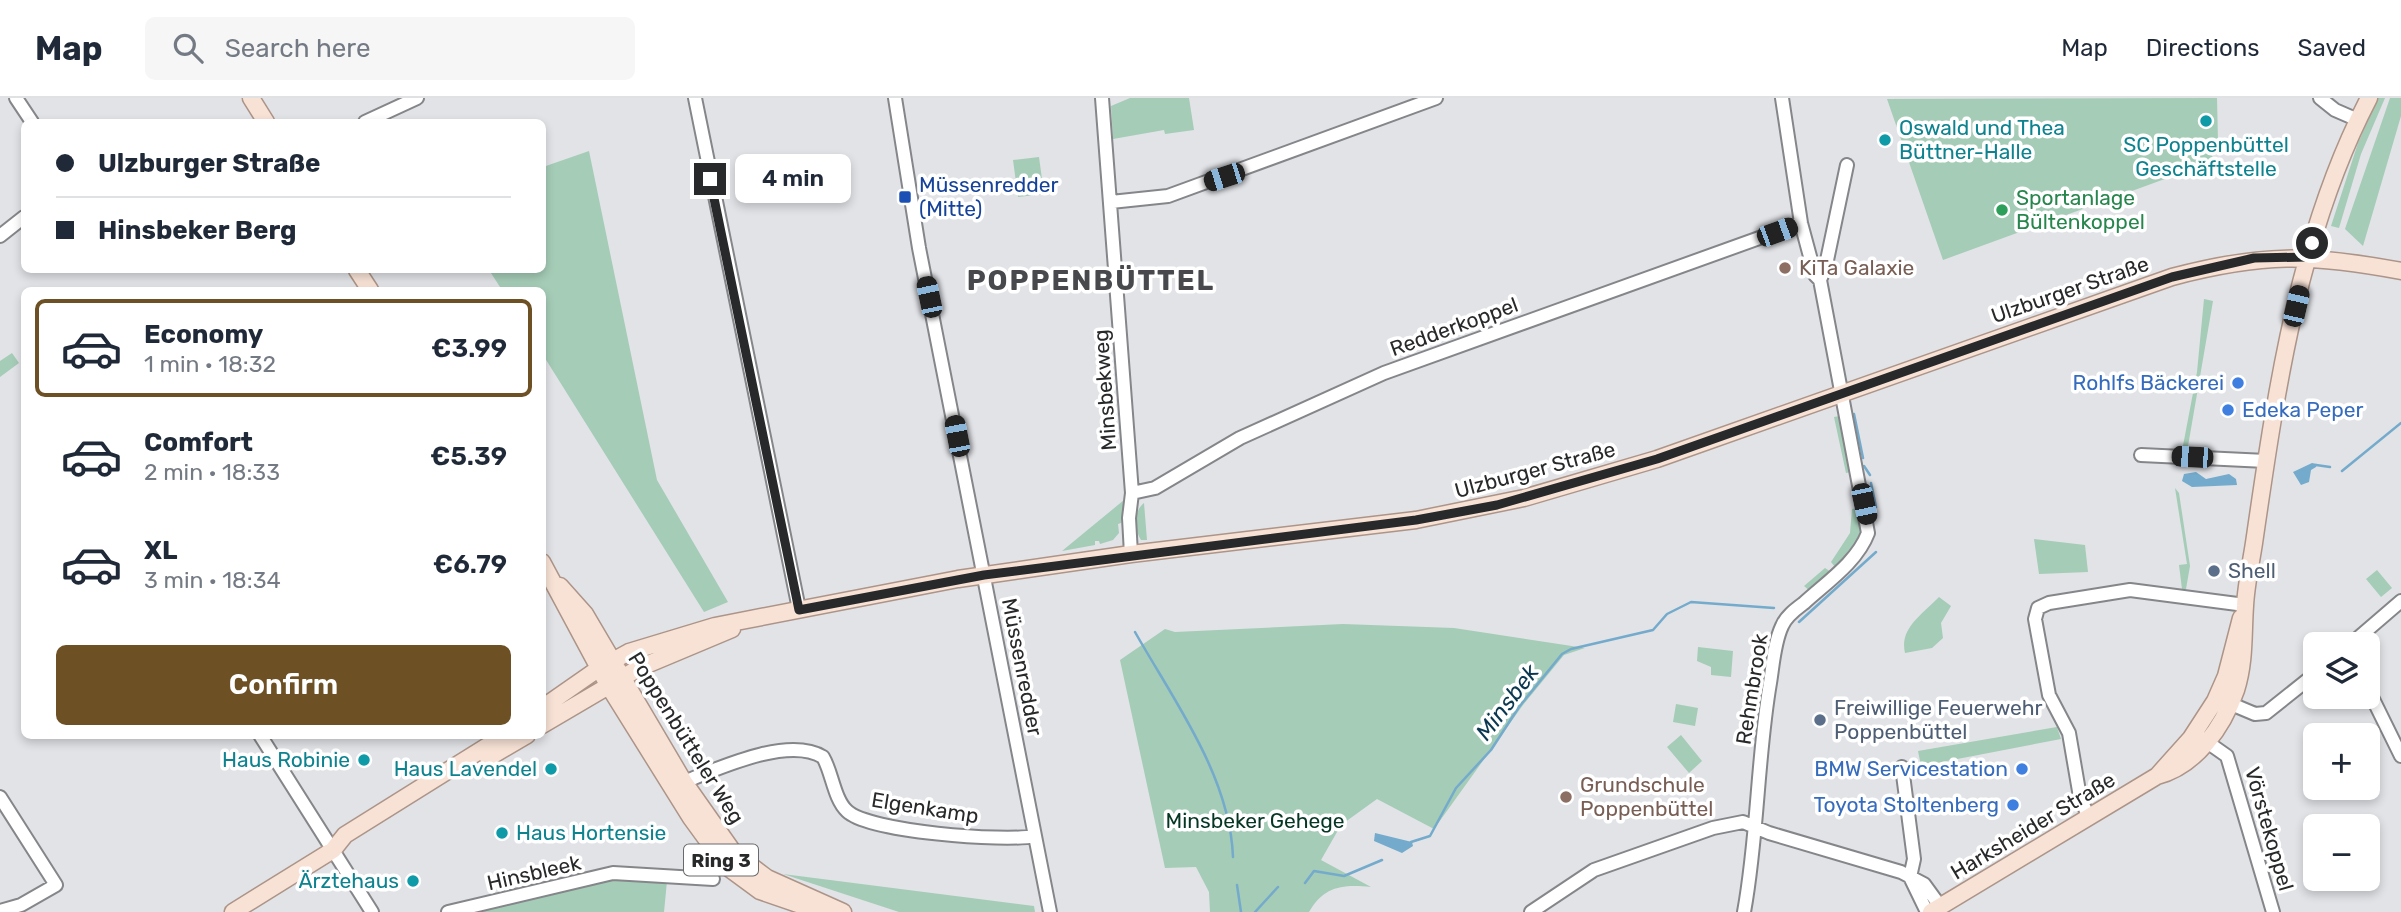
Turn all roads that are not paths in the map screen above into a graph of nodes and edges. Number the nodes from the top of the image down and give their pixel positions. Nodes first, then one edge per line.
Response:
1 (16, 98) edge
2 (251, 98) edge
3 (417, 98) edge
4 (695, 98) edge
5 (895, 98) edge
6 (1102, 98) edge
7 (1436, 98) edge
8 (1782, 98) edge
9 (2320, 98) edge
10 (2369, 98) edge
11 (30, 119) edge
12 (264, 119) edge
13 (372, 119) edge
14 (2358, 120) junction
15 (1847, 165) dead end
16 (1111, 202) junction
17 (21, 219) edge
18 (1801, 223) junction
19 (0, 236) edge
20 (2308, 257) junction
21 (2401, 271) edge
22 (1820, 279) junction
23 (1841, 393) junction
24 (2141, 455) dead end
25 (2266, 461) junction
26 (1132, 494) junction
27 (1131, 554) junction
28 (546, 568) edge
29 (984, 575) junction
30 (2401, 601) edge
31 (2245, 606) junction
32 (799, 610) junction
33 (747, 622) junction
34 (2365, 632) edge
35 (605, 665) junction
36 (615, 681) junction
37 (2303, 684) edge
38 (2223, 701) junction
39 (546, 705) edge
40 (2378, 709) edge
41 (546, 724) edge
42 (2201, 738) junction
43 (263, 739) edge
44 (499, 739) edge
45 (521, 739) edge
46 (2401, 756) edge
47 (1902, 767) dead end
48 (684, 782) junction
49 (0, 797) edge
50 (2089, 818) junction
51 (1754, 827) junction
52 (1035, 836) junction
53 (333, 849) junction
54 (1910, 877) junction
55 (713, 879) dead end
56 (1933, 910) edge
57 (0, 911) edge
58 (233, 912) edge
59 (372, 912) edge
60 (448, 912) edge
61 (821, 912) edge
62 (843, 912) edge
63 (1050, 912) edge
64 (1531, 912) edge
65 (1744, 912) edge
66 (2273, 912) edge

1 - 11 street
2 - 12 main road
3 - 13 street
4 - 32 street
5 - 29 street, Müssenredder
6 - 16 street, Minsbekweg
7 - 16 street
8 - 18 street, Rehmbrook
9 - 14 street
10 - 14 main road, Harksheider Straße
14 - 20 main road, Harksheider Straße
15 - 22 street
16 - 26 street, Minsbekweg
17 - 19 street
18 - 22 street, Rehmbrook
18 - 26 street, Redderkoppel
20 - 21 main road, Ulzburger Straße
20 - 23 main road, Ulzburger Straße
20 - 25 main road, Harksheider Straße
22 - 23 street, Rehmbrook
23 - 27 main road, Ulzburger Straße
23 - 51 street, Rehmbrook
24 - 25 street
25 - 31 main road, Harksheider Straße
26 - 27 street, Minsbekweg
27 - 29 main road, Ulzburger Straße
28 - 35 main road, Poppenbütteler Weg / Ring 3
29 - 32 main road, Ulzburger Straße
29 - 52 street, Müssenredder
30 - 34 street
31 - 38 main road, Harksheider Straße
31 - 50 street
32 - 33 main road, Ulzburger Straße
33 - 35 main road, Ulzburger Straße
33 - 36 main road, Ulzburger Straße
35 - 36 main road, Poppenbütteler Weg / Ring 3
35 - 39 main road, Ulzburger Straße
36 - 41 main road, Ulzburger Straße
36 - 48 main road, Poppenbütteler Weg / Ring 3
36 - 61 main road, Poppenbütteler Weg / Ring 3
37 - 38 street
38 - 42 main road, Harksheider Straße
40 - 46 street
42 - 50 main road, Harksheider Straße
42 - 66 street, Vörstekoppel
43 - 53 street
44 - 53 main road
45 - 53 main road
47 - 54 street
48 - 52 street, Elgenkamp
48 - 62 main road, Poppenbütteler Weg / Ring 3
49 - 57 street
50 - 56 main road, Harksheider Straße
51 - 54 street
51 - 64 street
51 - 65 street, Rehmbrook
52 - 63 street, Müssenredder
53 - 58 main road
53 - 59 street
54 - 56 street
55 - 60 street, Hinsbleek

